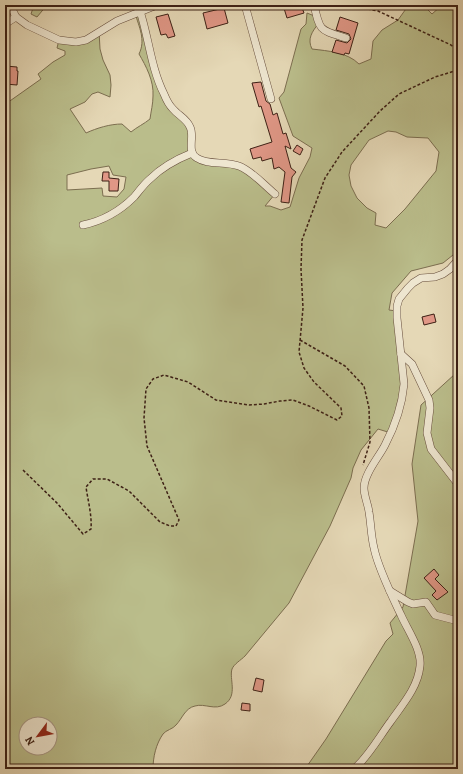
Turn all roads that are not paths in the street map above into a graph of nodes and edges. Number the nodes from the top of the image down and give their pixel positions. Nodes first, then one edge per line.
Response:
1 (10, 5) edge
2 (157, 5) edge
3 (244, 5) edge
4 (314, 5) edge
5 (140, 12) junction
6 (16, 17) junction
7 (5, 24) edge
8 (346, 38) dead end
9 (270, 100) dead end
10 (192, 152) junction
11 (275, 194) dead end
12 (83, 225) dead end
13 (458, 260) edge
14 (401, 354) junction
15 (458, 484) edge
16 (390, 591) junction
17 (458, 621) edge
18 (354, 769) edge

1 - 6 street
2 - 5 street
3 - 9 street
4 - 8 street
5 - 6 street
5 - 10 street
6 - 7 street
10 - 11 street
10 - 12 street
13 - 14 street
14 - 15 street
14 - 16 street
16 - 17 street
16 - 18 street

